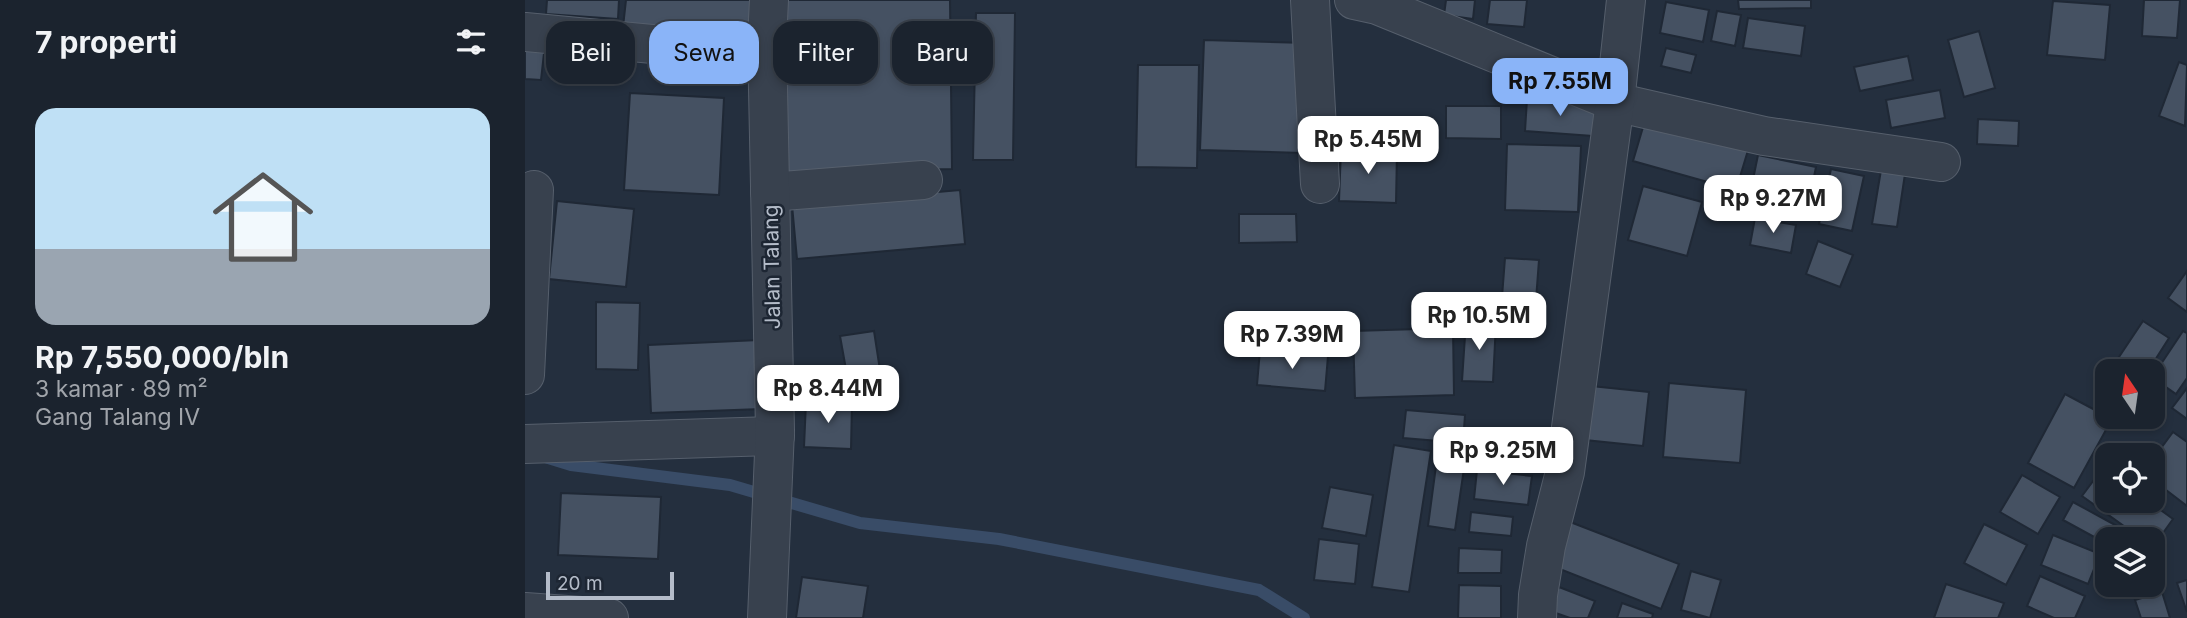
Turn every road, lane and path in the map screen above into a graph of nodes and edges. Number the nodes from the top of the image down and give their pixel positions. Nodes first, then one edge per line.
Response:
1 (769, 0) edge
2 (1310, 0) edge
3 (1354, 0) edge
4 (1626, 0) edge
5 (525, 32) edge
6 (768, 55) junction
7 (1615, 102) junction
8 (1941, 162) dead end
9 (923, 180) dead end
10 (1320, 184) dead end
11 (534, 190) dead end
12 (770, 192) junction
13 (525, 375) edge
14 (775, 441) junction
15 (525, 444) edge
16 (525, 612) edge
17 (767, 617) edge
18 (609, 618) edge
19 (1537, 618) edge

1 - 6 street, Jalan Talang
2 - 10 street
3 - 7 street
4 - 7 street
5 - 6 street
6 - 12 street, Jalan Talang
7 - 8 street
7 - 19 street
9 - 12 street
11 - 13 street
12 - 14 street, Jalan Talang
14 - 15 street
14 - 17 street, Jalan Talang
16 - 18 street

